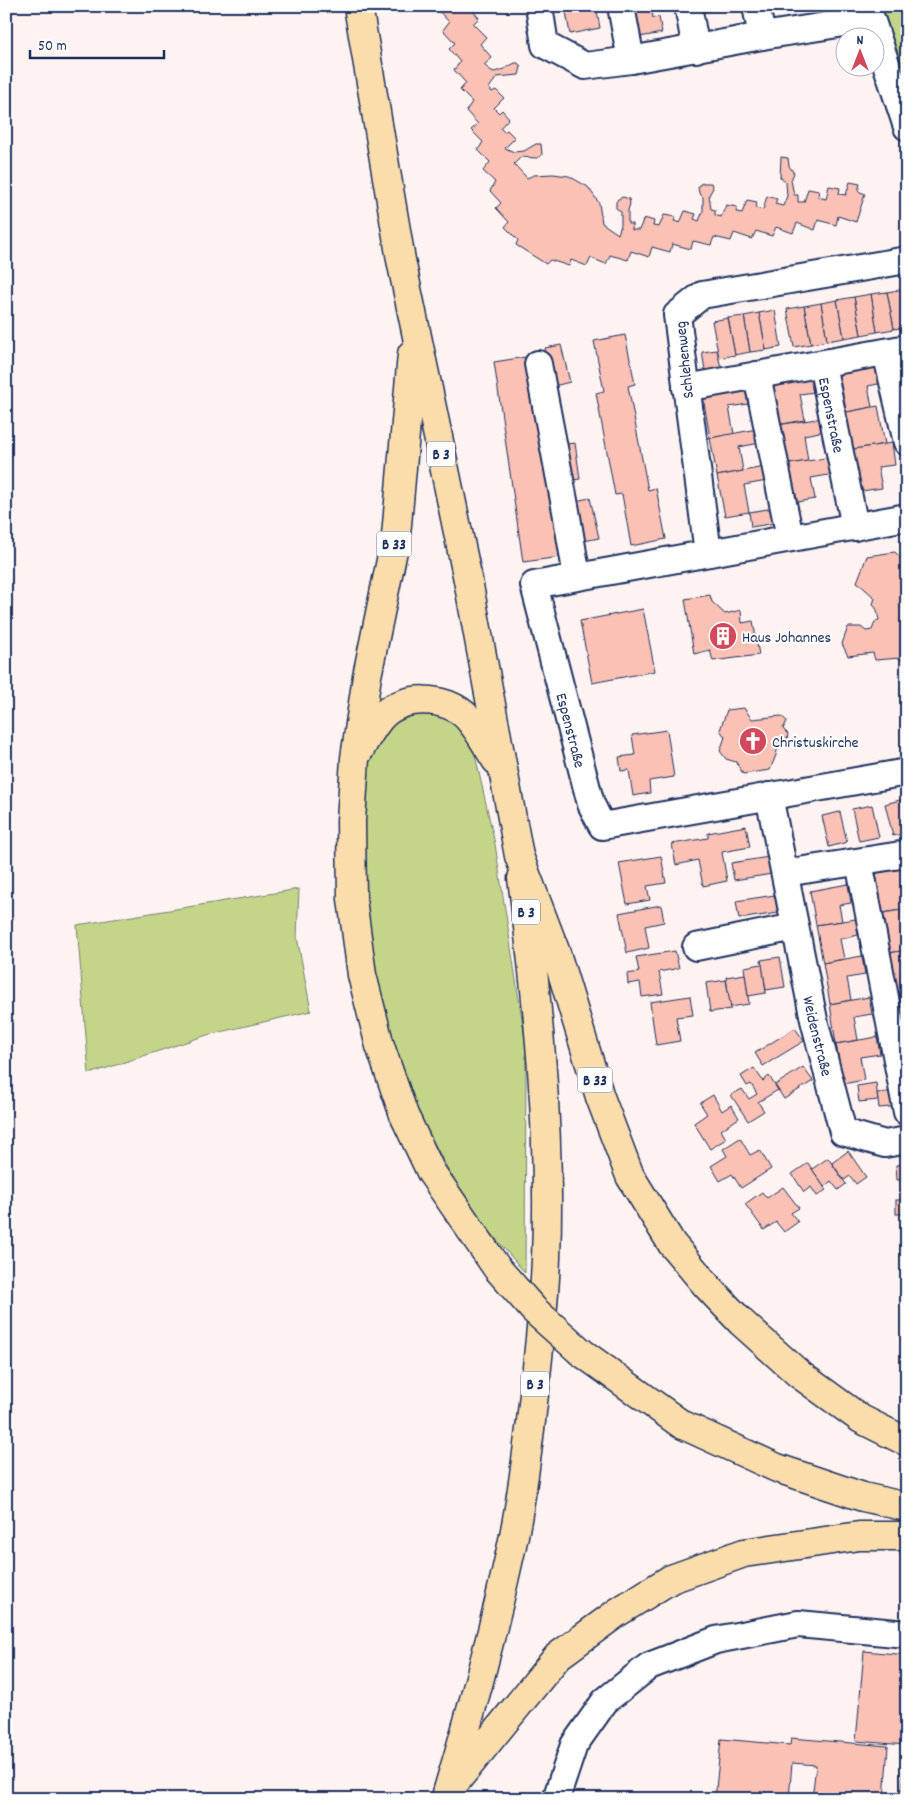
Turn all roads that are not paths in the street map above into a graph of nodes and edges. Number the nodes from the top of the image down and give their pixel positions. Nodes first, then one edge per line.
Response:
1 (358, 6) edge
2 (539, 6) edge
3 (620, 6) edge
4 (688, 6) edge
5 (756, 6) edge
6 (868, 13) edge
7 (762, 36) junction
8 (696, 49) junction
9 (631, 60) junction
10 (907, 127) edge
11 (907, 260) edge
12 (414, 328) junction
13 (896, 350) edge
14 (538, 364) dead end
15 (822, 364) junction
16 (757, 375) junction
17 (686, 388) junction
18 (907, 442) edge
19 (907, 517) edge
20 (855, 527) junction
21 (790, 538) junction
22 (708, 553) junction
23 (577, 577) junction
24 (355, 758) junction
25 (503, 770) junction
26 (907, 772) edge
27 (769, 796) junction
28 (907, 854) edge
29 (519, 856) junction
30 (859, 862) junction
31 (785, 874) junction
32 (795, 927) junction
33 (696, 947) dead end
34 (907, 1112) edge
35 (907, 1140) edge
36 (907, 1442) edge
37 (907, 1507) edge
38 (907, 1536) edge
39 (907, 1634) edge
40 (447, 1795) edge
41 (556, 1799) edge

1 - 12 main road, B 3
2 - 9 street
3 - 9 street
4 - 8 street
5 - 7 street
6 - 7 street
6 - 10 street
7 - 8 street
8 - 9 street
11 - 17 street, Schlehenweg
12 - 24 main road, B 33
12 - 25 main road, B 3
13 - 15 street, Espenstraße
13 - 18 street, Espenstraße
14 - 23 street
15 - 16 street, Espenstraße
15 - 20 street, Espenstraße
16 - 17 street, Espenstraße
16 - 21 street
17 - 22 street, Schlehenweg
19 - 20 street, Espenstraße
20 - 21 street, Espenstraße
21 - 22 street, Espenstraße
22 - 23 street, Espenstraße
23 - 27 street, Espenstraße
24 - 25 main road
24 - 37 main road, B 33, bridge
25 - 29 main road, B 3
26 - 27 street, Espenstraße
27 - 31 street, Weidenstraße
28 - 30 street
29 - 36 main road, B 33
29 - 40 main road, B 3
30 - 31 street
30 - 34 street
31 - 32 street, Weidenstraße
32 - 33 street
32 - 35 street, Weidenstraße
38 - 40 main road
39 - 41 street

